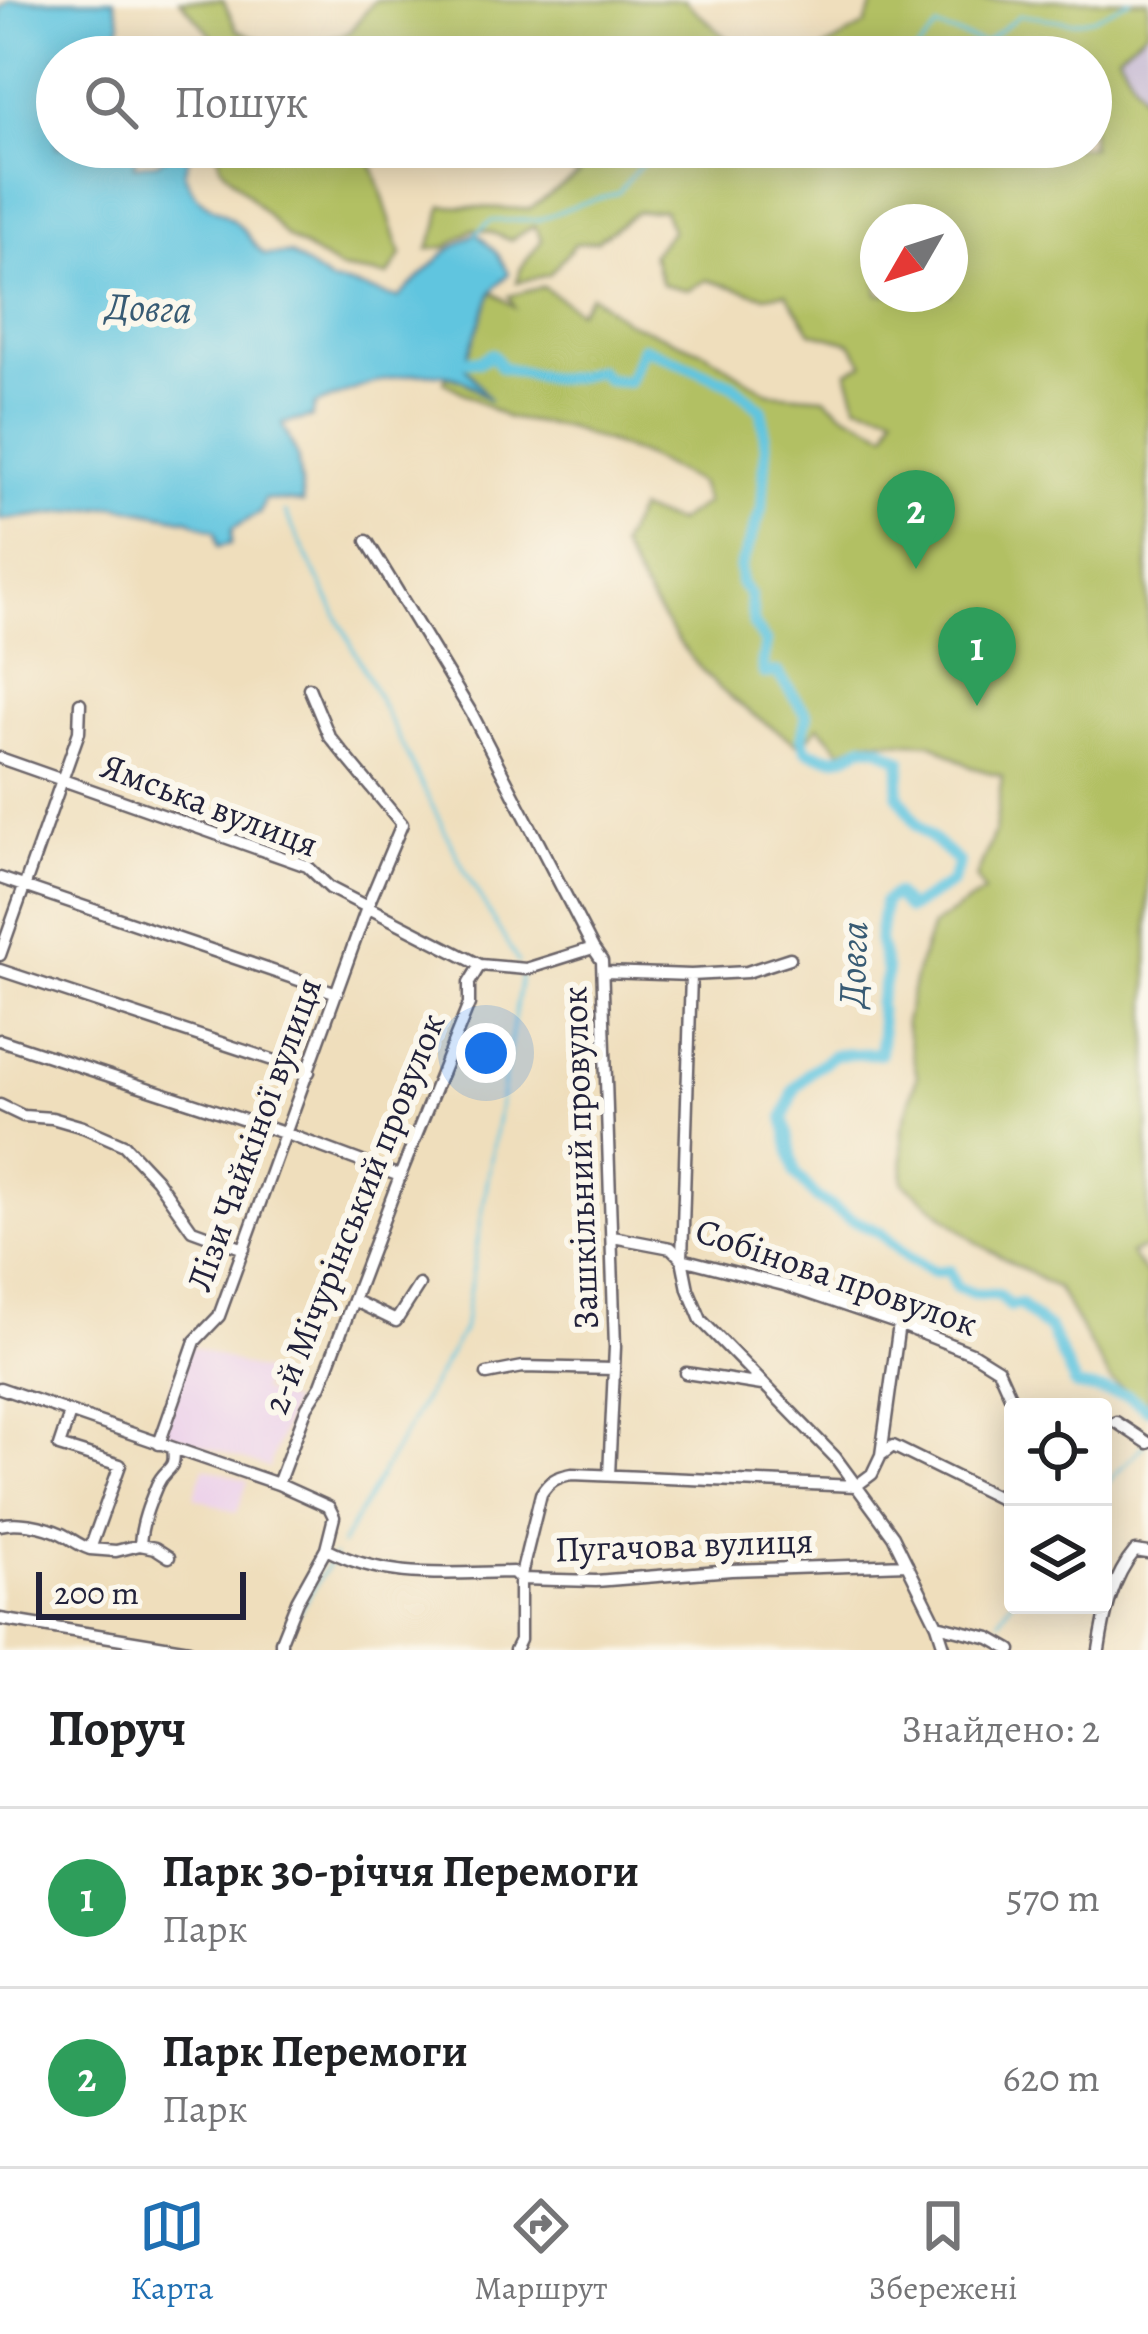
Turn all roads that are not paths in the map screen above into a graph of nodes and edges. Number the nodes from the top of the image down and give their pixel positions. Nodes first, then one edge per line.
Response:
1 (367, 541) dead end
2 (308, 688) dead end
3 (80, 703) dead end
4 (0, 758) edge
5 (62, 780) junction
6 (0, 878) edge
7 (24, 886) junction
8 (368, 905) junction
9 (593, 948) junction
10 (0, 955) edge
11 (790, 958) dead end
12 (480, 965) junction
13 (0, 970) edge
14 (604, 972) junction
15 (692, 975) junction
16 (337, 993) junction
17 (0, 1040) edge
18 (309, 1072) junction
19 (0, 1105) edge
20 (287, 1134) junction
21 (400, 1176) junction
22 (613, 1238) junction
23 (244, 1250) junction
24 (682, 1259) junction
25 (419, 1286) dead end
26 (353, 1300) junction
27 (899, 1324) junction
28 (614, 1370) junction
29 (686, 1373) dead end
30 (487, 1374) dead end
31 (766, 1386) junction
32 (0, 1388) edge
33 (1011, 1398) edge
34 (70, 1413) junction
35 (1116, 1422) dead end
36 (1148, 1443) edge
37 (159, 1444) junction
38 (173, 1449) junction
39 (881, 1455) junction
40 (608, 1475) junction
41 (278, 1484) junction
42 (856, 1486) junction
43 (1004, 1501) edge
44 (0, 1525) edge
45 (140, 1544) junction
46 (89, 1549) junction
47 (326, 1549) junction
48 (1148, 1553) edge
49 (169, 1557) dead end
50 (907, 1564) junction
51 (520, 1579) junction
52 (0, 1619) edge
53 (937, 1625) junction
54 (189, 1650) edge
55 (281, 1650) edge
56 (515, 1650) edge
57 (945, 1650) edge
58 (1011, 1650) edge
59 (1099, 1650) edge

1 - 9 street, Зашкільний провулок
2 - 8 street, Лізи Чайкіної вулиця
3 - 5 street
4 - 5 street, Ямська вулиця
5 - 7 street
5 - 8 street, Ямська вулиця
6 - 7 street
7 - 10 street
7 - 16 street
8 - 12 street, Ямська вулиця
8 - 16 street, Лізи Чайкіної вулиця
9 - 12 street, Ямська вулиця
9 - 14 street, Зашкільний провулок
11 - 15 street
12 - 21 street, 2-й Мічурінський провулок
13 - 18 street
14 - 15 street
14 - 22 street, Зашкільний провулок
15 - 24 street
16 - 18 street, Лізи Чайкіної вулиця
17 - 20 street
18 - 20 street, Лізи Чайкіної вулиця
19 - 23 street
20 - 21 street
20 - 23 street, Лізи Чайкіної вулиця
21 - 26 street, 2-й Мічурінський провулок
22 - 24 street, Собінова провулок
22 - 28 street, Зашкільний провулок
23 - 37 street, Лізи Чайкіної вулиця
24 - 27 street, Собінова провулок
24 - 31 street
25 - 26 street
26 - 41 street, 2-й Мічурінський провулок
27 - 33 street, Собінова провулок
27 - 39 street
28 - 30 street
28 - 40 street, Зашкільний провулок
29 - 31 street
31 - 42 street
32 - 34 street
34 - 37 street
34 - 46 street
35 - 36 street
37 - 38 street
38 - 41 street
38 - 45 street
39 - 42 street
39 - 43 street
40 - 42 street
40 - 51 street
41 - 47 street
42 - 50 street
44 - 46 street
45 - 46 street
45 - 49 street
47 - 51 street, Пугачова вулиця
47 - 55 street
48 - 59 street
50 - 51 street, Пугачова вулиця
50 - 53 street
51 - 56 street
52 - 54 street
53 - 57 street
53 - 58 street

